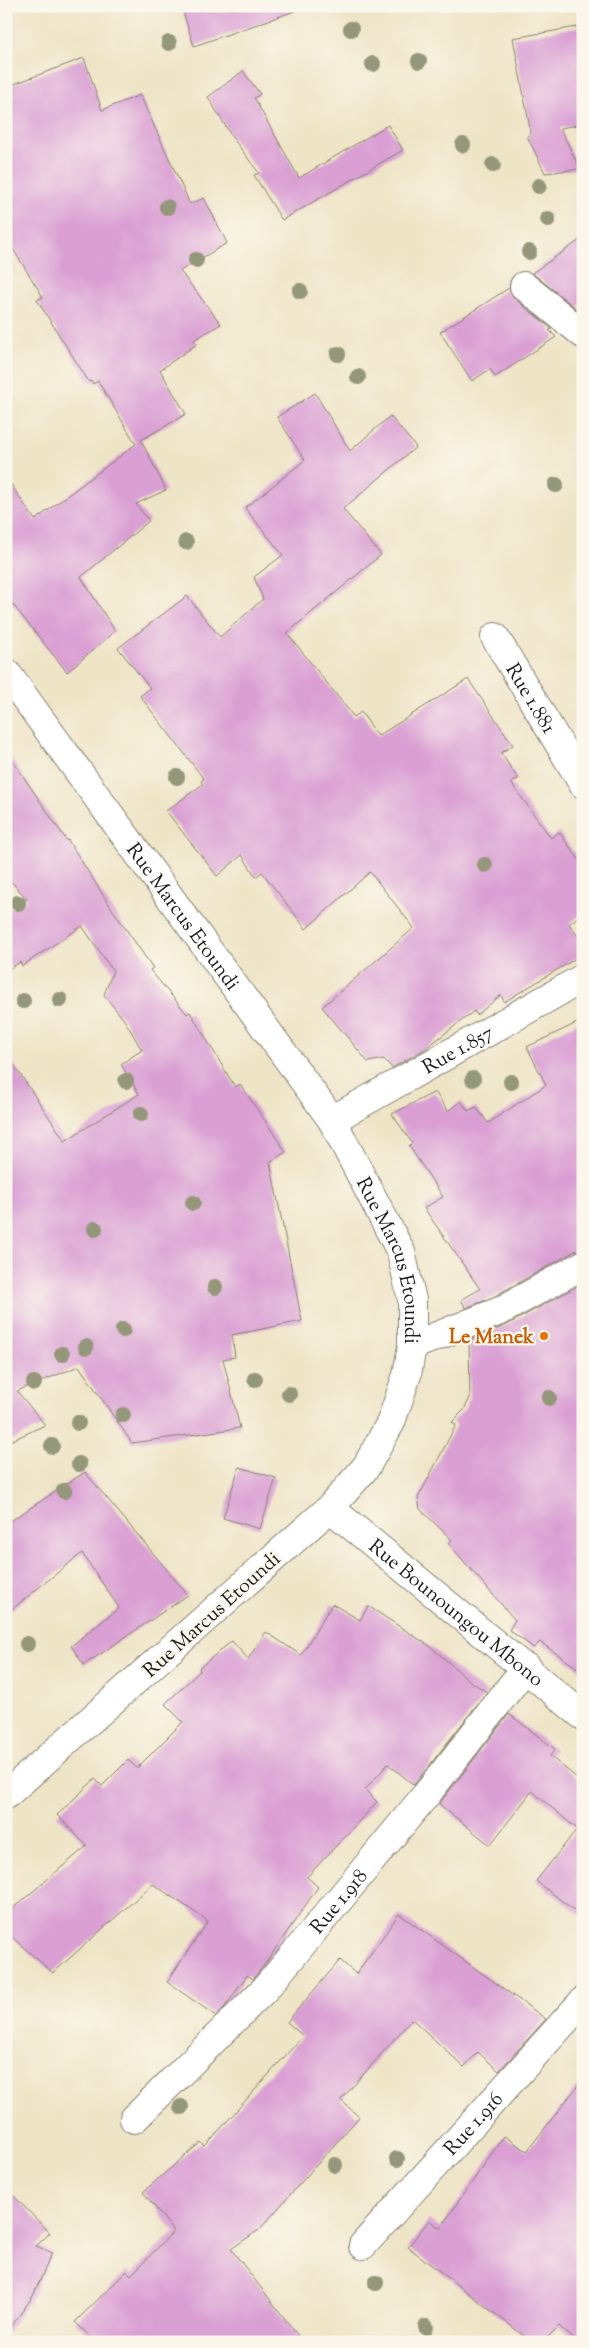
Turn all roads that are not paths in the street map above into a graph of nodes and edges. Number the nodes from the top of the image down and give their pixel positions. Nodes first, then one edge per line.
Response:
1 (524, 286) dead end
2 (583, 334) edge
3 (495, 637) dead end
4 (6, 672) edge
5 (583, 784) edge
6 (583, 978) edge
7 (332, 1120) junction
8 (583, 1265) edge
9 (412, 1346) junction
10 (330, 1508) junction
11 (526, 1667) junction
12 (583, 1716) edge
13 (6, 1795) edge
14 (583, 2001) edge
15 (134, 2119) dead end
16 (363, 2245) dead end

1 - 2 street
3 - 5 street, Rue 1.881
4 - 7 street, Rue Marcus Etoundi
6 - 7 street, Rue 1.857
7 - 9 street, Rue Marcus Etoundi
8 - 9 street
9 - 10 street, Rue Marcus Etoundi
10 - 11 street, Rue Bounoungou Mbono
10 - 13 street, Rue Marcus Etoundi
11 - 12 street, Rue Bounoungou Mbono
11 - 15 street, Rue 1.918
14 - 16 street, Rue 1.916

